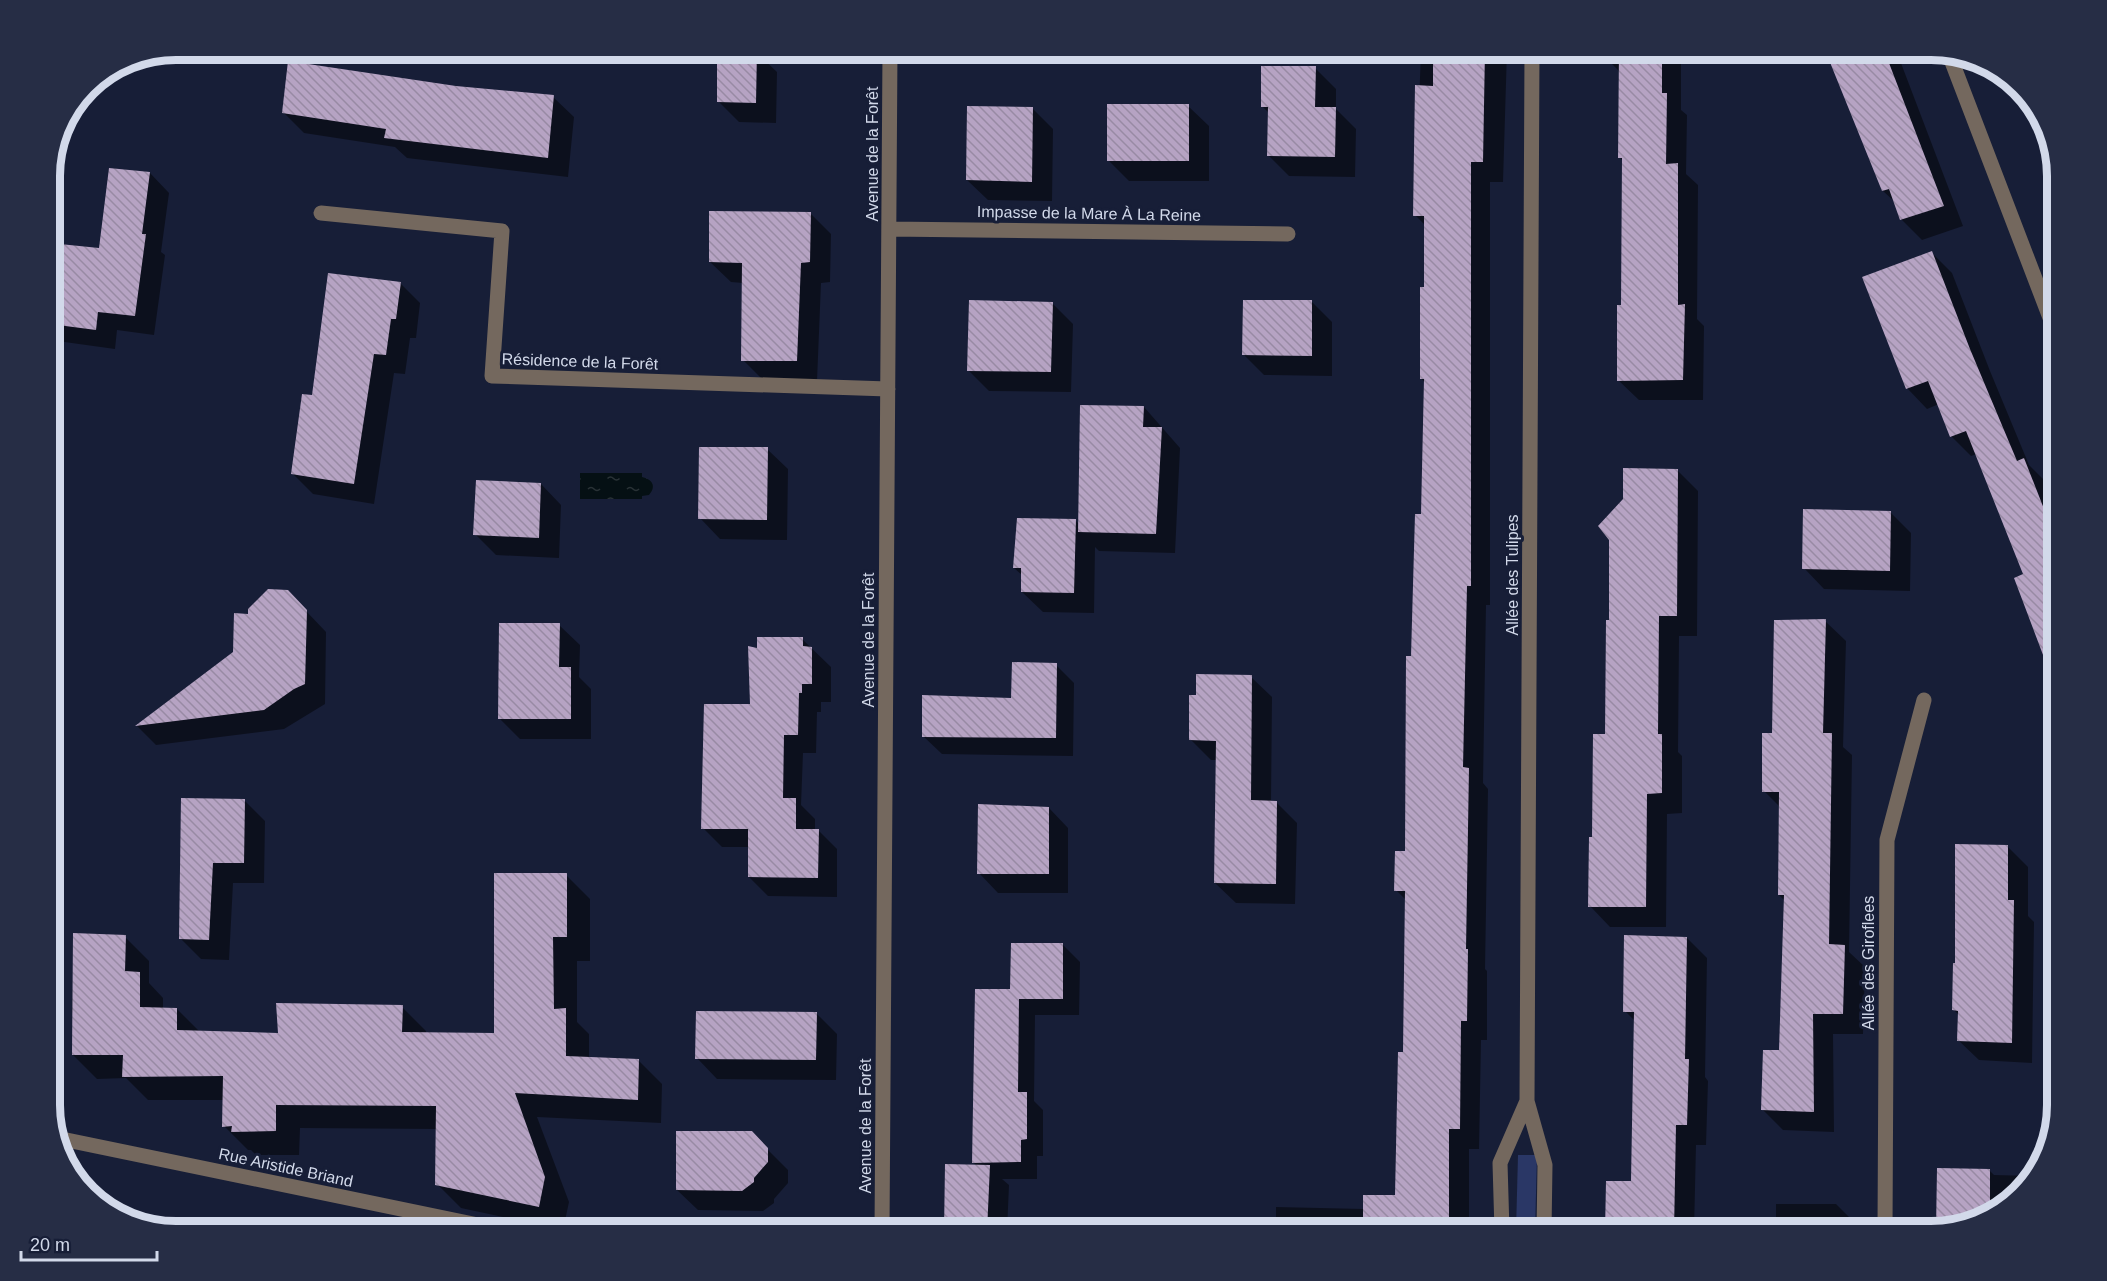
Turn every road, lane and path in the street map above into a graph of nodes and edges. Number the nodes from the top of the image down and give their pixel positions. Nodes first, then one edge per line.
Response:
1 (890, 60) edge
2 (1532, 60) edge
3 (1952, 62) edge
4 (321, 213) dead end
5 (889, 229) junction
6 (1288, 234) dead end
7 (2047, 310) edge
8 (888, 389) junction
9 (1924, 700) dead end
10 (1527, 1101) junction
11 (66, 1140) edge
12 (454, 1221) edge
13 (882, 1221) edge
14 (1502, 1221) edge
15 (1544, 1221) edge
16 (1885, 1221) edge

1 - 5 street, Avenue de la Forêt
2 - 10 street, Allée des Tulipes
3 - 7 street
4 - 8 street, Résidence de la Forêt
5 - 6 street, Impasse de la Mare À La Reine
5 - 8 street, Avenue de la Forêt
8 - 13 street, Avenue de la Forêt
9 - 16 street, Allée des Giroflees
10 - 14 street, Allée des Tulipes
10 - 15 street, Allée des Tulipes
11 - 12 street, Rue Aristide Briand

